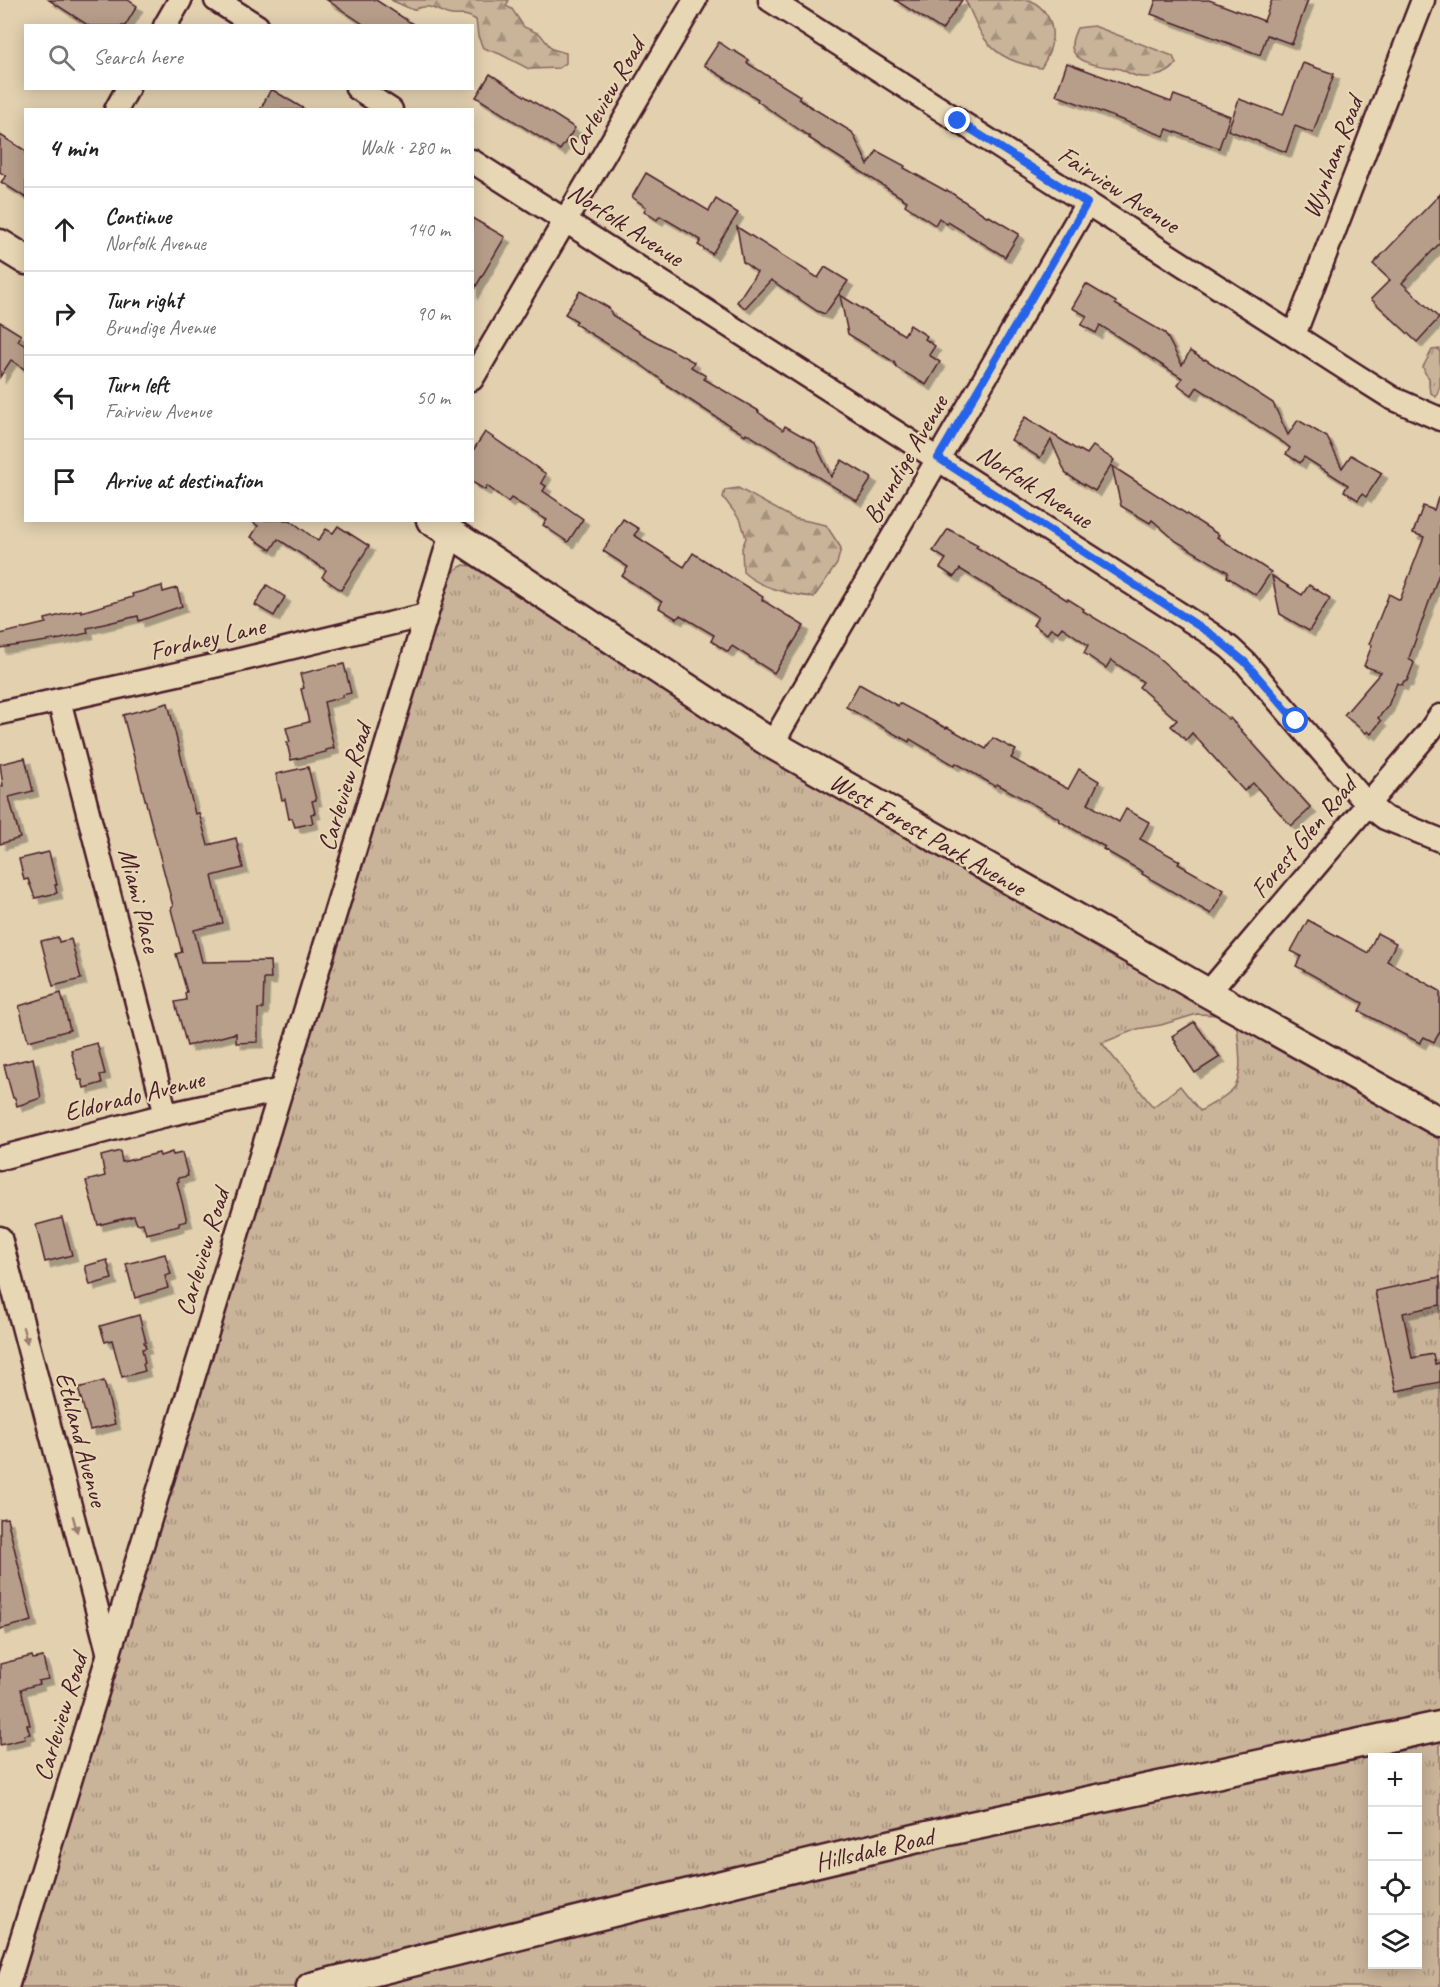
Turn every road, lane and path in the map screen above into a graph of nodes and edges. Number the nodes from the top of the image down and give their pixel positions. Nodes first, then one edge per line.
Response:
1 (180, 0) edge
2 (216, 0) edge
3 (695, 0) edge
4 (770, 0) edge
5 (1422, 0) edge
6 (166, 24) edge
7 (254, 24) edge
8 (127, 90) edge
9 (360, 90) edge
10 (117, 108) edge
11 (388, 108) edge
12 (474, 162) edge
13 (1087, 203) junction
14 (566, 219) junction
15 (0, 244) edge
16 (24, 259) edge
17 (1294, 335) junction
18 (474, 376) edge
19 (1440, 419) edge
20 (938, 458) junction
21 (441, 527) edge
22 (426, 615) junction
23 (59, 700) junction
24 (0, 713) edge
25 (1440, 716) edge
26 (772, 744) junction
27 (1367, 804) junction
28 (1440, 840) edge
29 (1208, 993) junction
30 (281, 1090) junction
31 (166, 1114) junction
32 (1440, 1122) edge
33 (0, 1158) edge
34 (0, 1238) edge
35 (109, 1655) junction
36 (1440, 1726) edge
37 (7, 1987) edge
38 (311, 1987) edge

1 - 6 street
2 - 7 street
3 - 14 street, Carleview Road
4 - 13 street, Fairview Avenue
5 - 17 street, Wynham Road
8 - 10 street
9 - 11 street
12 - 14 street, Norfolk Avenue
13 - 17 street, Fairview Avenue
13 - 20 street, Brundige Avenue
14 - 18 street, Carleview Road
14 - 20 street, Norfolk Avenue
15 - 16 main road
17 - 19 street, Fairview Avenue
20 - 26 street, Brundige Avenue
20 - 27 street, Norfolk Avenue
21 - 22 street, Carleview Road
21 - 26 main road, West Forest Park Avenue
22 - 23 street, Fordney Lane
22 - 30 street, Carleview Road
23 - 24 street, Fordney Lane
23 - 31 street, Miami Place
25 - 27 street, Forest Glen Road
26 - 29 main road, West Forest Park Avenue
27 - 28 street, Norfolk Avenue
27 - 29 street, Forest Glen Road
29 - 32 main road, West Forest Park Avenue
30 - 31 street, Eldorado Avenue
30 - 35 street, Carleview Road
31 - 33 street, Eldorado Avenue
34 -> 35 street, Ethland Avenue
35 - 37 street, Carleview Road
36 - 38 main road, Hillsdale Road

